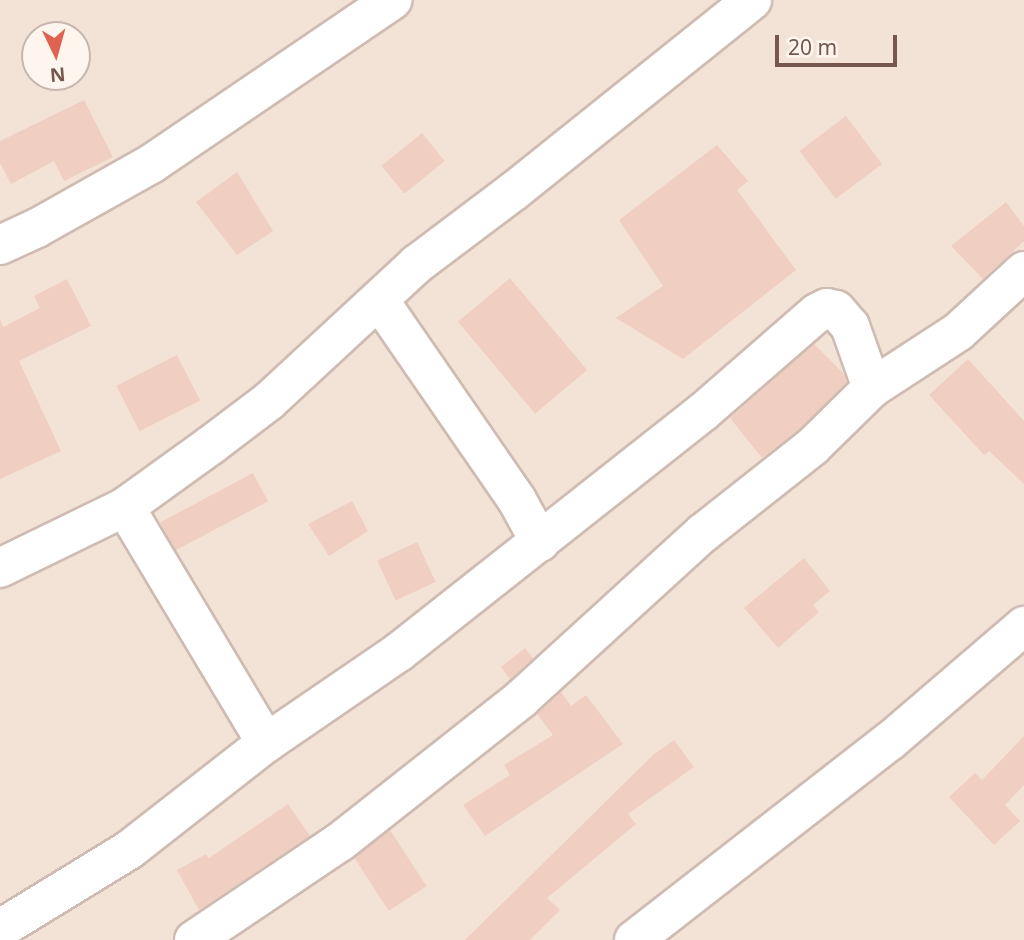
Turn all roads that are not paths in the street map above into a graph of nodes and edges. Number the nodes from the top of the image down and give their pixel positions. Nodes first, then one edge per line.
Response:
1 (392, 0) edge
2 (752, 0) edge
3 (0, 245) edge
4 (1024, 271) edge
5 (379, 300) junction
6 (872, 388) junction
7 (125, 507) junction
8 (540, 542) junction
9 (0, 568) edge
10 (1024, 626) edge
11 (266, 743) junction
12 (0, 929) edge
13 (194, 940) edge
14 (634, 940) edge

1 - 3 street
2 - 5 street
4 - 6 street
5 - 7 street
5 - 8 street
6 - 8 street
6 - 13 street
7 - 9 street
7 - 11 street
8 - 11 street
10 - 14 street
11 - 12 street

